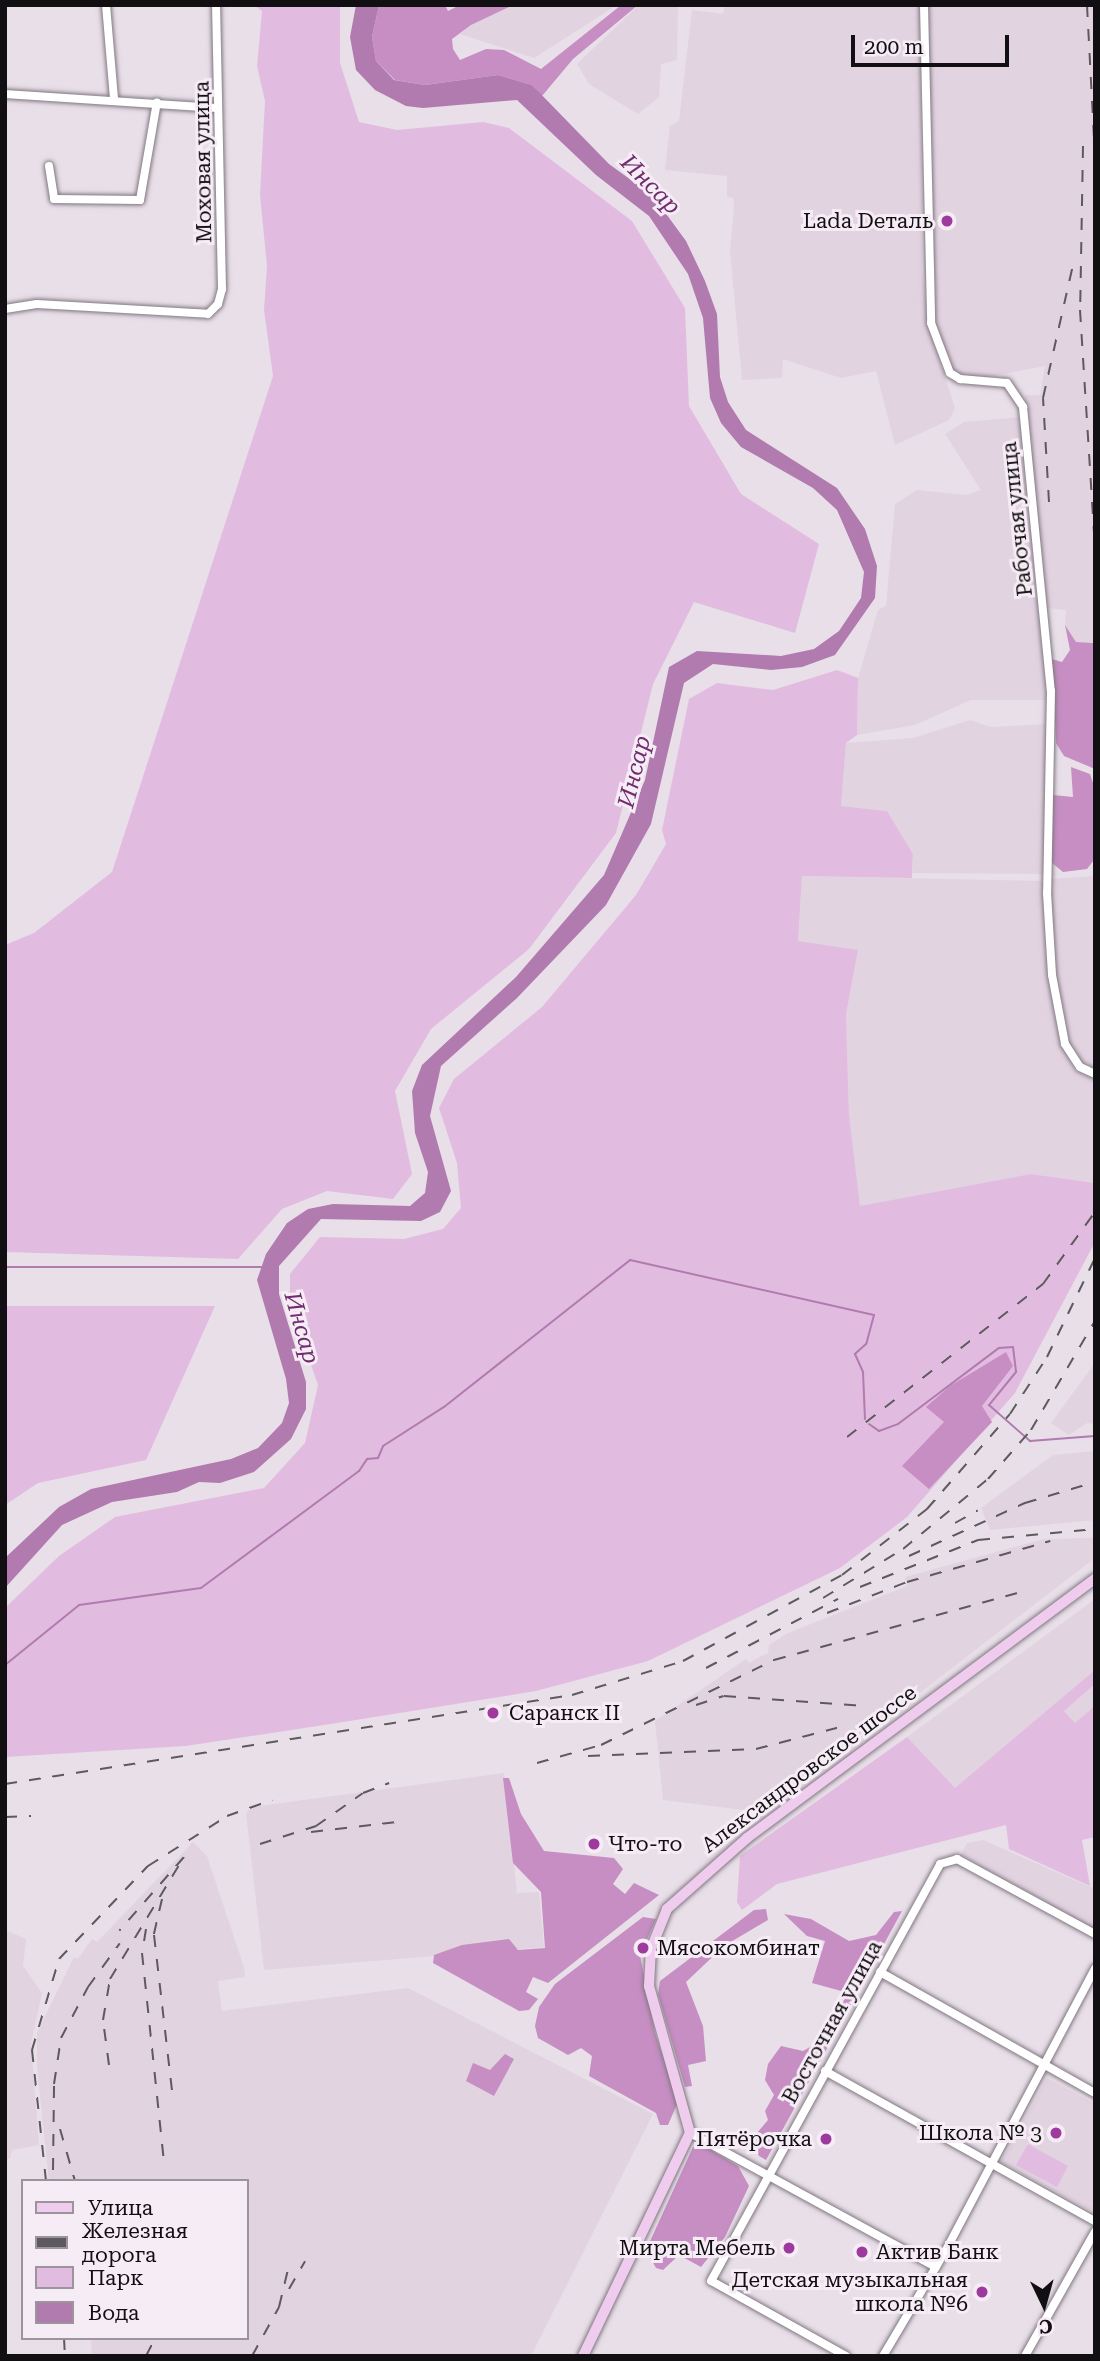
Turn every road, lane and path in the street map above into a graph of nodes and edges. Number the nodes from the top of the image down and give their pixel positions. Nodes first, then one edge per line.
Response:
1 (106, 5) edge
2 (216, 5) edge
3 (924, 5) edge
4 (5, 94) edge
5 (114, 99) junction
6 (156, 102) junction
7 (217, 108) junction
8 (49, 166) dead end
9 (5, 309) edge
10 (1095, 1074) edge
11 (1095, 1579) edge
12 (1095, 1934) edge
13 (1095, 1968) edge
14 (880, 1972) junction
15 (1046, 2065) junction
16 (825, 2071) junction
17 (1095, 2093) edge
18 (690, 2133) junction
19 (992, 2164) junction
20 (768, 2174) junction
21 (1095, 2221) edge
22 (1095, 2232) edge
23 (936, 2267) junction
24 (583, 2356) edge
25 (846, 2356) edge
26 (883, 2356) edge
27 (1025, 2356) edge

1 - 5 street
2 - 7 street, Моховая улица
3 - 10 street, Рабочая улица
4 - 5 street
5 - 6 street
6 - 7 street
6 - 8 street
7 - 9 street, Моховая улица
11 - 18 main road, Александровское шоссе
12 - 14 street, Восточная улица
13 - 15 street
14 - 15 street
14 - 16 street, Восточная улица
15 - 17 street
15 - 19 street
16 - 19 street
16 - 20 street, Восточная улица
18 - 20 street
18 - 24 main road
19 - 21 street
19 - 23 street
20 - 23 street
20 - 25 street, Восточная улица
22 - 27 street
23 - 26 street

